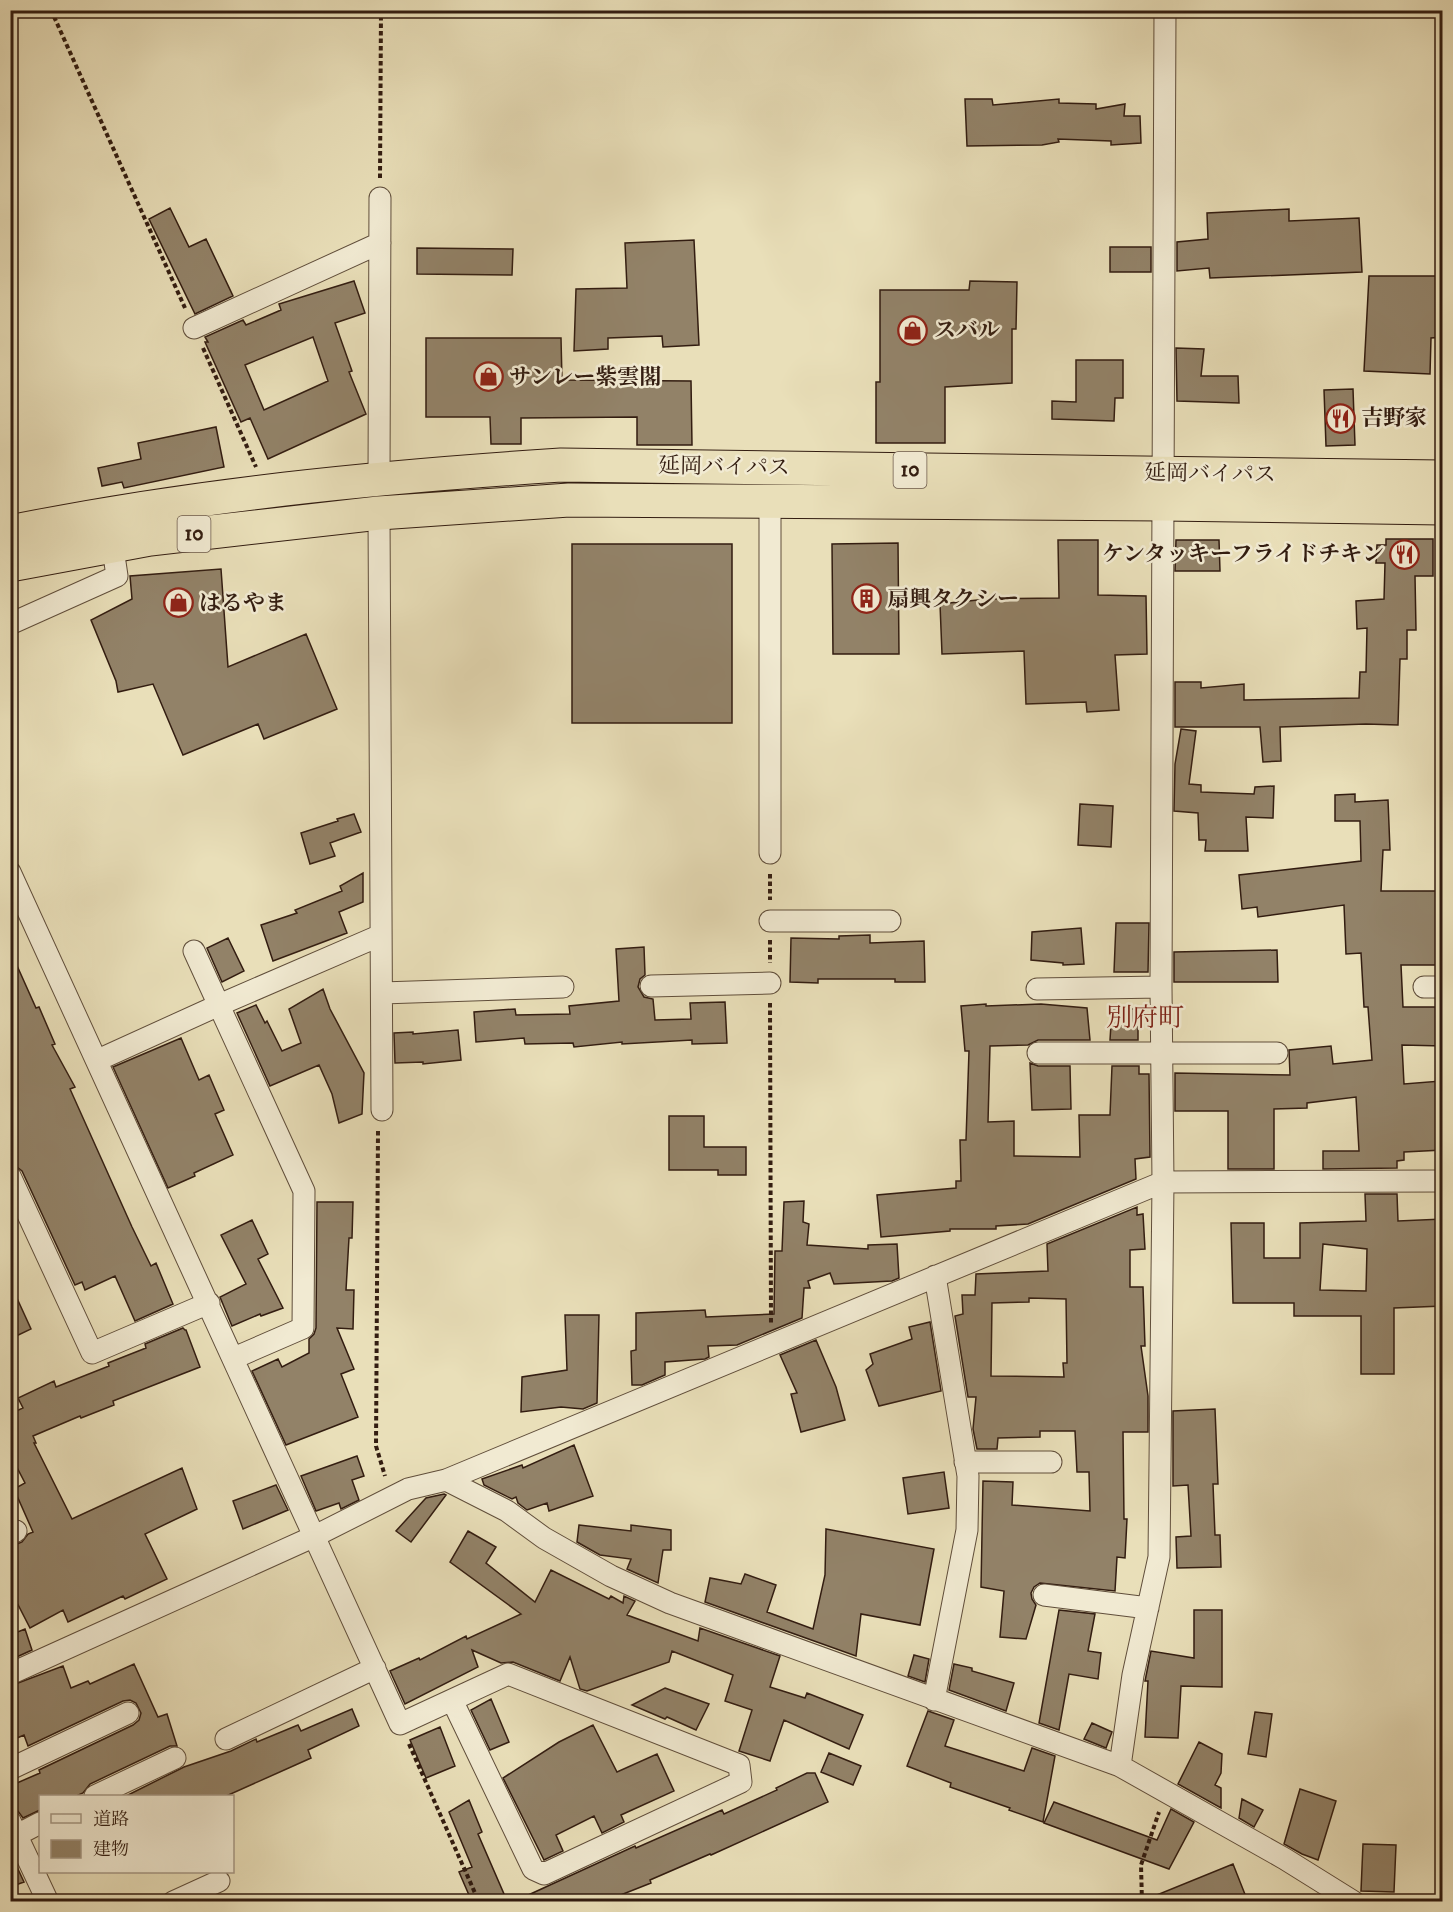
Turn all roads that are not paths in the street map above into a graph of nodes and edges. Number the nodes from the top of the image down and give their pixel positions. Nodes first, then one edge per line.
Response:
1 (1166, 10) edge
2 (380, 198) road end
3 (380, 243) junction
4 (194, 328) road end
5 (1443, 477) edge
6 (379, 479) junction
7 (1164, 489) junction
8 (770, 501) junction
9 (1443, 508) edge
10 (108, 513) junction
11 (379, 513) junction
12 (10, 532) edge
13 (113, 546) junction
14 (10, 565) edge
15 (10, 624) edge
16 (770, 852) road end
17 (10, 872) edge
18 (770, 921) road end
19 (890, 921) dead end
20 (381, 935) junction
21 (194, 951) dead end
22 (770, 983) road end
23 (651, 986) dead end
24 (563, 987) dead end
25 (1161, 987) junction
26 (1036, 989) dead end
27 (382, 993) junction
28 (219, 1005) junction
29 (1038, 1053) dead end
30 (1162, 1053) junction
31 (1276, 1053) dead end
32 (98, 1060) junction
33 (382, 1110) road end
34 (10, 1176) edge
35 (1443, 1181) edge
36 (1163, 1182) junction
37 (935, 1276) junction
38 (209, 1303) junction
39 (234, 1358) junction
40 (965, 1462) junction
41 (1051, 1462) dead end
42 (446, 1480) junction
43 (315, 1536) junction
44 (1044, 1595) dead end
45 (1148, 1608) junction
46 (375, 1668) junction
47 (10, 1674) edge
48 (452, 1700) junction
49 (934, 1700) junction
50 (128, 1713) dead end
51 (226, 1739) dead end
52 (175, 1758) dead end
53 (1120, 1766) junction
54 (10, 1768) edge
55 (99, 1795) edge
56 (39, 1823) edge
57 (14, 1828) edge
58 (219, 1881) dead end
59 (48, 1902) edge
60 (173, 1902) edge
61 (1354, 1902) edge

1 - 7 street
2 - 3 street
3 - 4 street
3 - 6 street
5 - 7 highway, 延岡バイパス / 10
6 - 7 highway, 延岡バイパス / 10
6 - 10 highway, 延岡バイパス / 10
7 - 8 highway, 延岡バイパス / 10
7 - 9 highway, 延岡バイパス / 10
7 - 25 street
8 - 11 highway, 延岡バイパス / 10
8 - 16 street
10 - 12 highway, 延岡バイパス / 10
10 - 13 street
11 - 13 highway, 延岡バイパス / 10
11 - 20 street
13 - 14 highway, 延岡バイパス / 10
13 - 15 street
17 - 32 street
18 - 19 street
20 - 27 street
20 - 28 street
21 - 28 street
22 - 23 street
24 - 27 street
25 - 26 street
25 - 30 street
27 - 33 street
28 - 32 street
28 - 39 street
29 - 30 street
30 - 31 street
30 - 36 street
32 - 38 street
34 - 38 street
35 - 36 street
36 - 37 street
36 - 45 street
37 - 40 street
37 - 42 street
38 - 39 street
39 - 43 street
40 - 41 street
40 - 49 street
42 - 43 street
42 - 49 street
43 - 46 street
43 - 47 street
44 - 45 street
45 - 53 street
46 - 48 street
46 - 51 street
48 - 48 street
49 - 53 street
50 - 54 street
52 - 55 street
53 - 61 street
56 - 57 street
57 - 59 street
58 - 60 street

